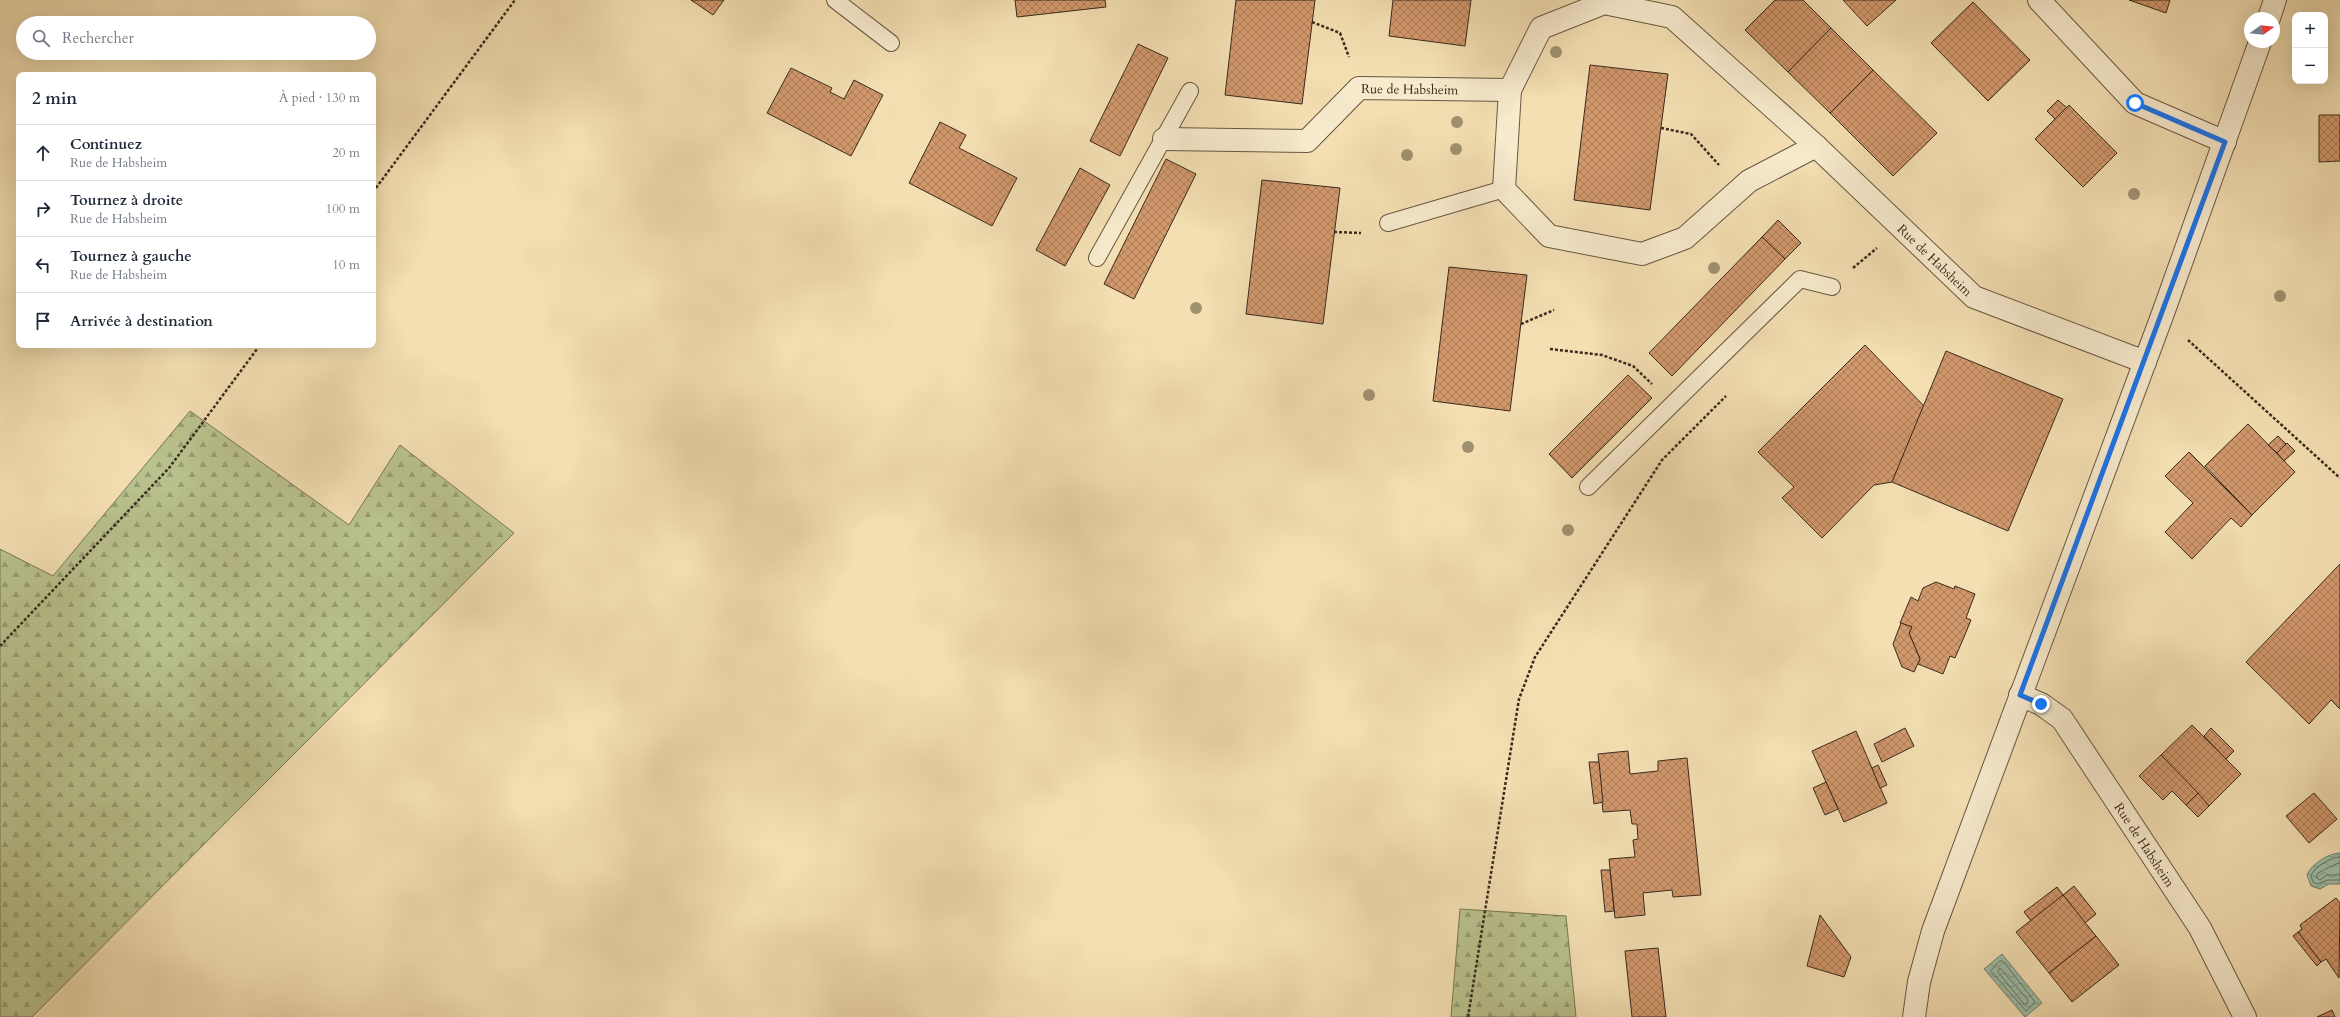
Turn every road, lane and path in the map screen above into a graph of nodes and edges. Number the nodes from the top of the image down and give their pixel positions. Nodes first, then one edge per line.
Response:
1 (515, 0) edge
2 (835, 0) edge
3 (2039, 0) edge
4 (2275, 0) edge
5 (2271, 12) edge
6 (1312, 22) dead end
7 (891, 43) dead end
8 (2258, 48) edge
9 (1359, 88) junction
10 (1510, 90) junction
11 (1190, 92) dead end
12 (1661, 128) dead end
13 (1164, 139) junction
14 (2225, 142) junction
15 (1816, 146) junction
16 (376, 188) edge
17 (1504, 189) junction
18 (1740, 190) junction
19 (1388, 223) dead end
20 (1903, 227) junction
21 (1097, 258) dead end
22 (1832, 288) joint
23 (1554, 310) dead end
24 (1521, 324) dead end
25 (2186, 339) dead end
26 (258, 348) edge
27 (1550, 349) dead end
28 (2145, 362) junction
29 (1727, 395) dead end
30 (1673, 403) junction
31 (2340, 478) edge
32 (1588, 486) dead end
33 (0, 646) edge
34 (2020, 695) junction
35 (1468, 1017) edge
36 (1914, 1017) edge
37 (2245, 1017) edge

1 - 16 path
2 - 7 lane
3 - 14 street
4 - 5 street
6 - 9 path
8 - 14 street
9 - 10 street, Rue de Habsheim
9 - 13 street, Rue de Habsheim
10 - 15 street, Rue de Habsheim
10 - 17 street, Rue de Habsheim
11 - 13 lane
12 - 18 path
13 - 21 lane
14 - 28 street
15 - 18 street
15 - 20 street, Rue de Habsheim
17 - 18 street
17 - 19 lane
20 - 22 path
20 - 28 street, Rue de Habsheim
22 - 30 lane
23 - 24 path
25 - 31 path
26 - 33 path
27 - 30 path
28 - 34 street
29 - 35 path
30 - 32 lane
34 - 36 street
34 - 37 street, Rue de Habsheim

